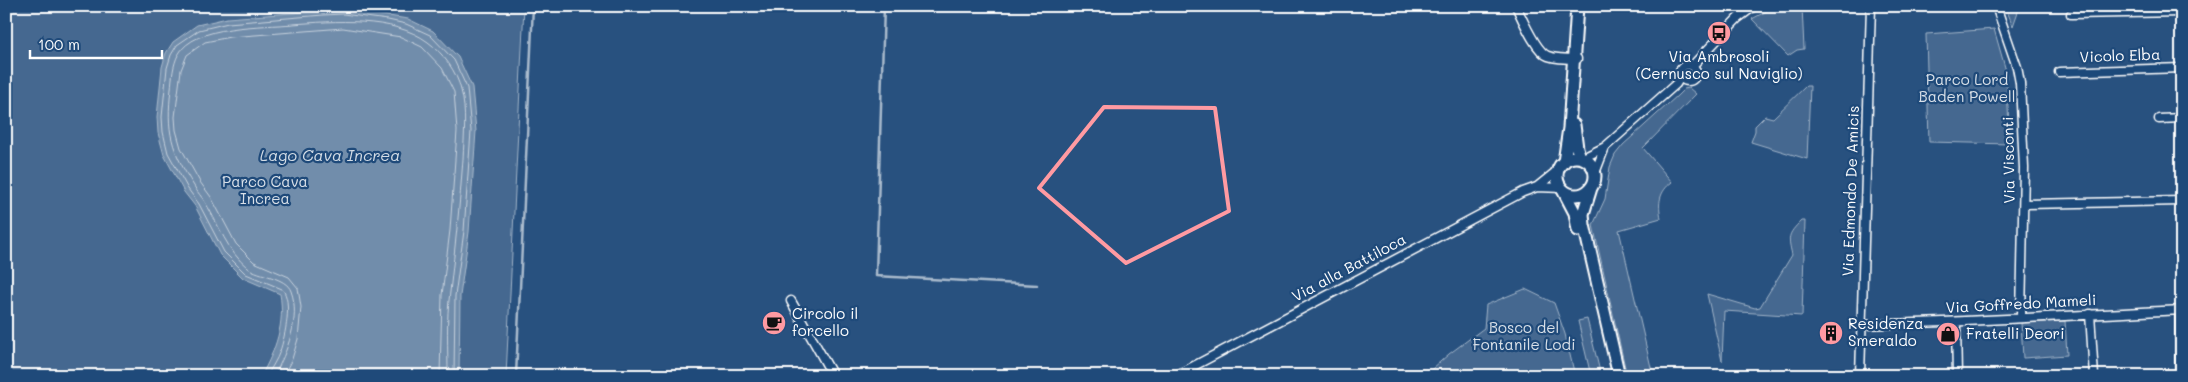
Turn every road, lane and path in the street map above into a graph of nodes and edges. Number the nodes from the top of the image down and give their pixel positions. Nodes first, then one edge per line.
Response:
1 (1516, 6) edge
2 (1577, 6) edge
3 (1582, 6) edge
4 (1754, 6) edge
5 (1870, 6) edge
6 (1996, 6) edge
7 (2182, 12) edge
8 (2071, 14) dead end
9 (1576, 59) junction
10 (1694, 68) junction
11 (2182, 68) edge
12 (2059, 72) dead end
13 (1680, 80) junction
14 (2182, 118) edge
15 (2159, 119) dead end
16 (1605, 148) junction
17 (1582, 158) junction
18 (1561, 166) junction
19 (1595, 173) junction
20 (1538, 187) junction
21 (1591, 188) junction
22 (1562, 189) junction
23 (2182, 201) edge
24 (2024, 204) junction
25 (791, 300) dead end
26 (2181, 310) edge
27 (2090, 314) junction
28 (2021, 317) junction
29 (1956, 322) junction
30 (1861, 325) junction
31 (833, 376) edge
32 (1175, 376) edge
33 (1612, 376) edge
34 (1619, 376) edge
35 (1860, 376) edge
36 (1957, 376) edge
37 (2094, 376) edge
38 (2180, 376) edge

1 - 9 street
2 - 9 street
3 - 9 street
4 - 10 street
5 - 30 street, Via Edmondo De Amicis
6 - 24 street, Via Visconti
7 - 8 street
9 - 17 street
9 - 18 street
10 - 13 street
10 - 13 street
11 - 12 street, Vicolo Elba
13 - 16 street
14 - 15 street
16 - 17 street
16 - 19 street
17 - 18 street
17 - 19 street
18 - 20 street, Via alla Battiloca
18 - 22 street
19 - 21 street
20 - 22 street, Via alla Battiloca
20 - 32 street, Via alla Battiloca
21 - 22 street
21 - 34 street
22 - 33 street
23 - 24 street
24 - 28 street, Via Visconti
25 - 31 street
26 - 27 street, Via Goffredo Mameli
26 - 38 street
27 - 28 street, Via Goffredo Mameli
27 - 37 street
28 - 29 street, Via Goffredo Mameli
29 - 30 street, Via Goffredo Mameli
29 - 36 street
30 - 35 street, Via Edmondo De Amicis

